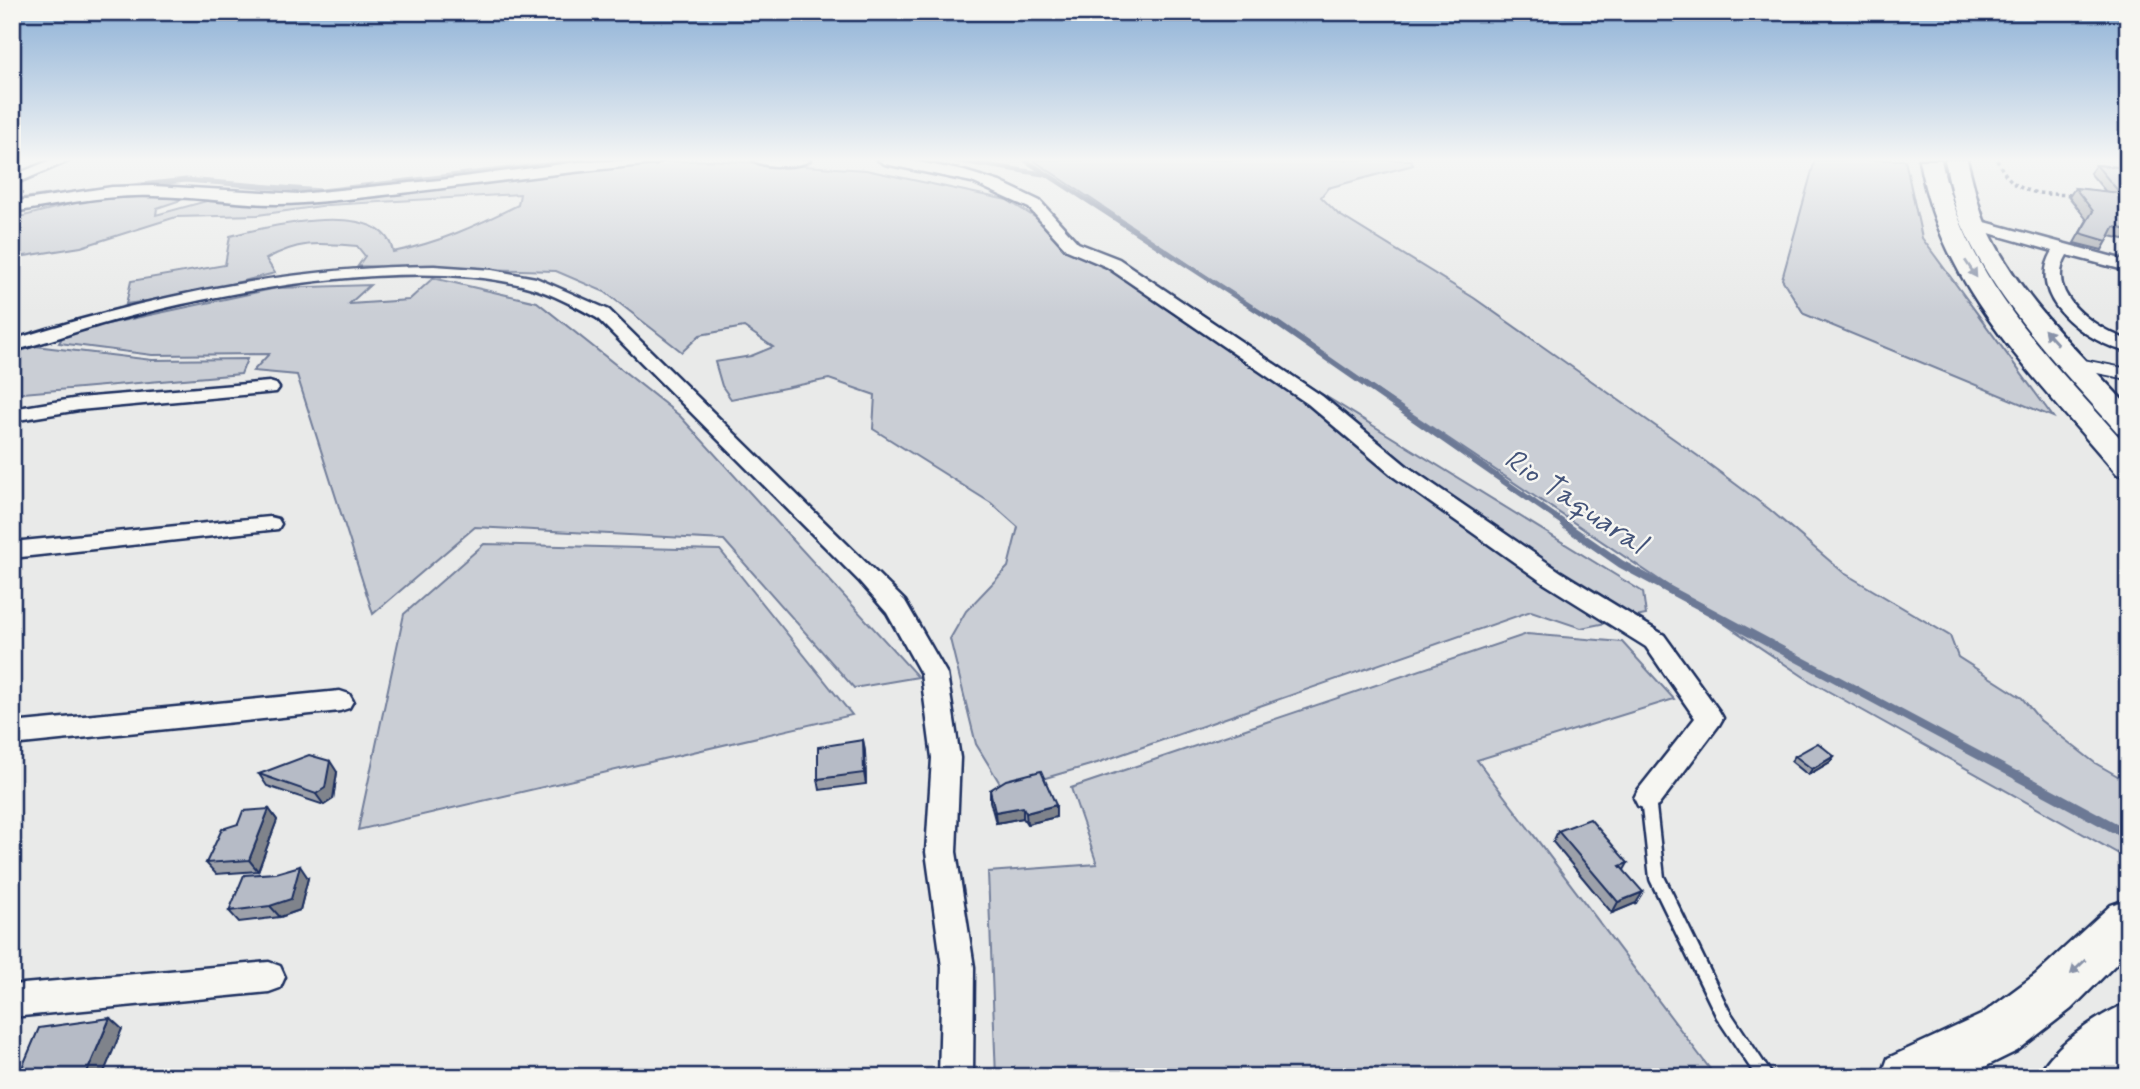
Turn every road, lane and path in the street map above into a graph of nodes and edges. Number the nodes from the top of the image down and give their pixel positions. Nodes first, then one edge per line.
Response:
1 (1042, 211) edge
2 (1942, 211) edge
3 (1970, 211) edge
4 (1974, 224) junction
5 (2063, 248) junction
6 (2128, 266) edge
7 (12, 346) edge
8 (2128, 347) edge
9 (2075, 364) junction
10 (2128, 374) edge
11 (269, 388) dead end
12 (12, 415) edge
13 (2128, 425) edge
14 (2128, 467) edge
15 (270, 524) dead end
16 (12, 550) edge
17 (340, 701) dead end
18 (12, 734) edge
19 (1648, 799) joint
20 (2128, 920) edge
21 (269, 977) dead end
22 (12, 1001) edge
23 (2128, 1028) edge
24 (956, 1077) edge
25 (1765, 1077) edge
26 (1907, 1077) edge
27 (2064, 1077) edge

1 - 19 street
2 -> 14 main road
3 - 4 main road
4 - 5 street
9 -> 4 main road
5 - 6 street
5 - 8 street
7 - 24 street
9 - 10 lane
9 - 13 main road
11 - 12 street
15 - 16 street
17 - 18 street
19 - 25 lane
20 -> 26 main road
21 - 22 street
23 - 27 main road

